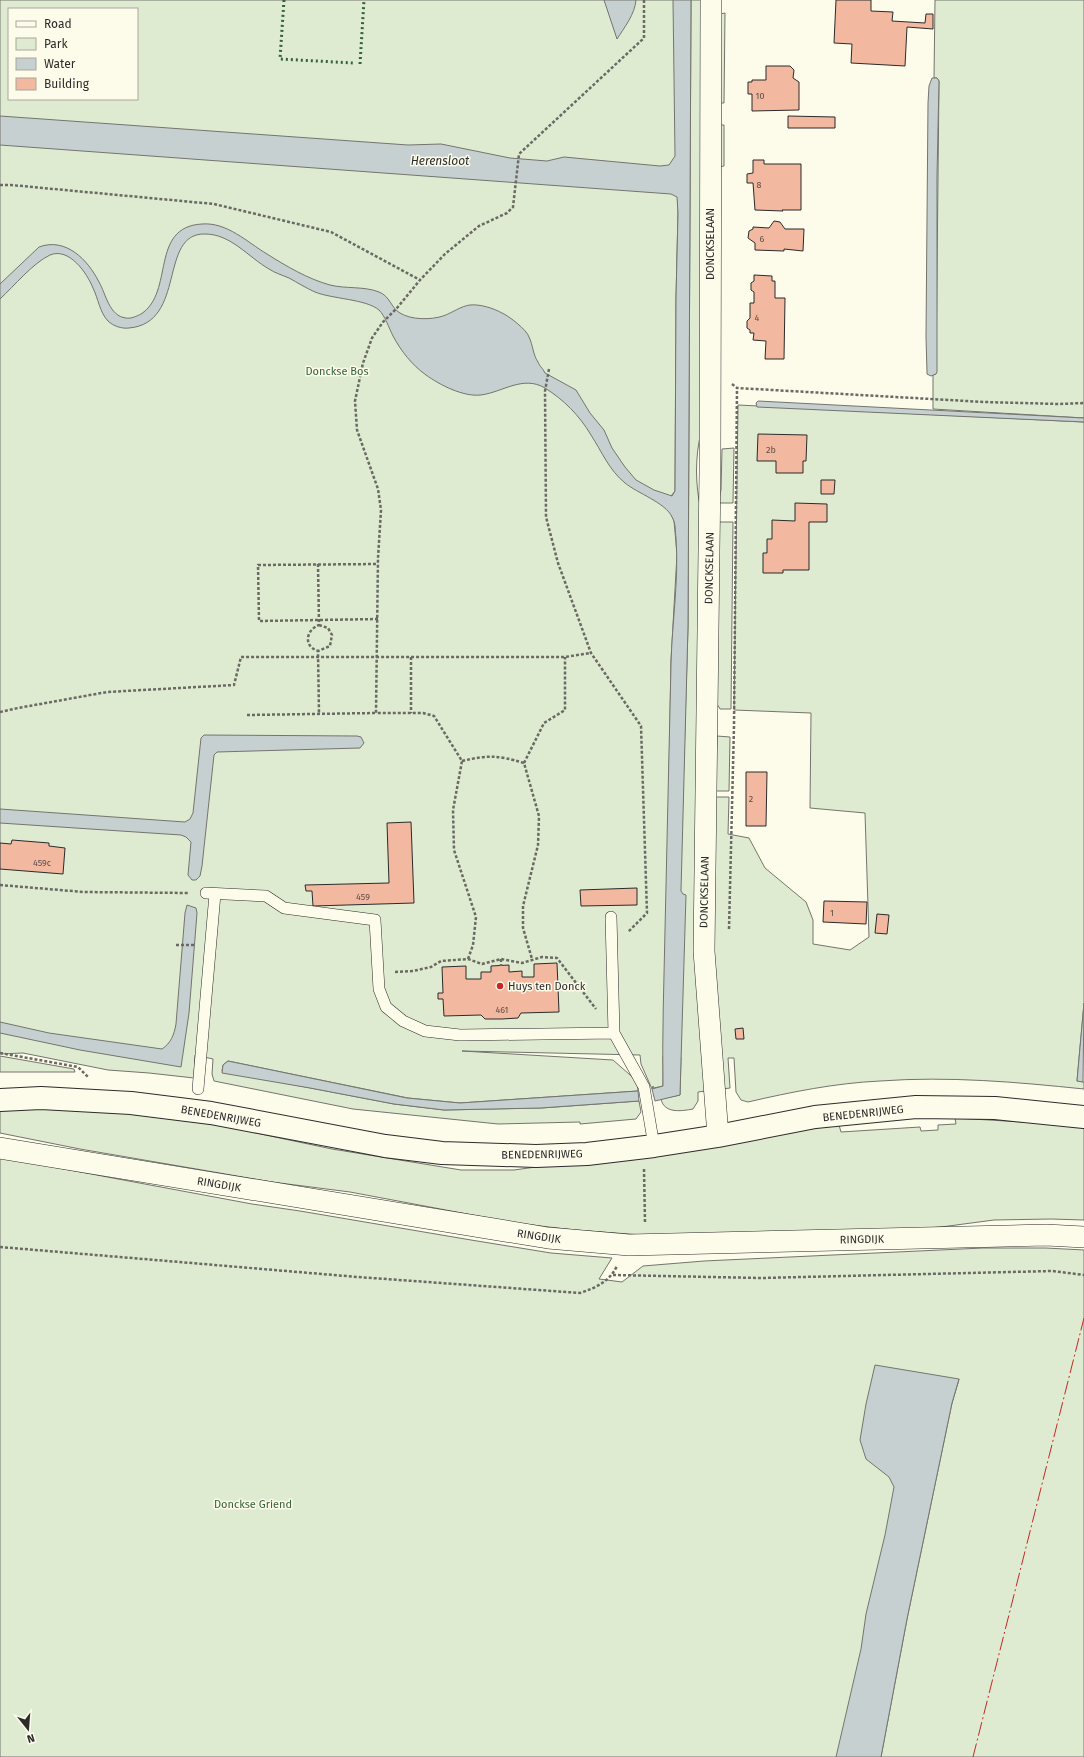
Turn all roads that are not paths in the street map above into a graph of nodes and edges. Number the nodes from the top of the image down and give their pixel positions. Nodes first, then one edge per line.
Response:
1 (711, 0) edge
2 (610, 917) dead end
3 (614, 1033) junction
4 (198, 1089) dead end
5 (0, 1100) edge
6 (1084, 1117) edge
7 (718, 1136) junction
8 (654, 1146) junction
9 (0, 1148) edge
10 (1084, 1237) edge

1 - 7 street, DONCKSELAAN
2 - 3 lane
3 - 4 lane
3 - 8 lane
5 - 8 street, BENEDENRIJWEG
6 - 7 street, BENEDENRIJWEG
7 - 8 street, BENEDENRIJWEG
9 - 10 street, RINGDIJK

